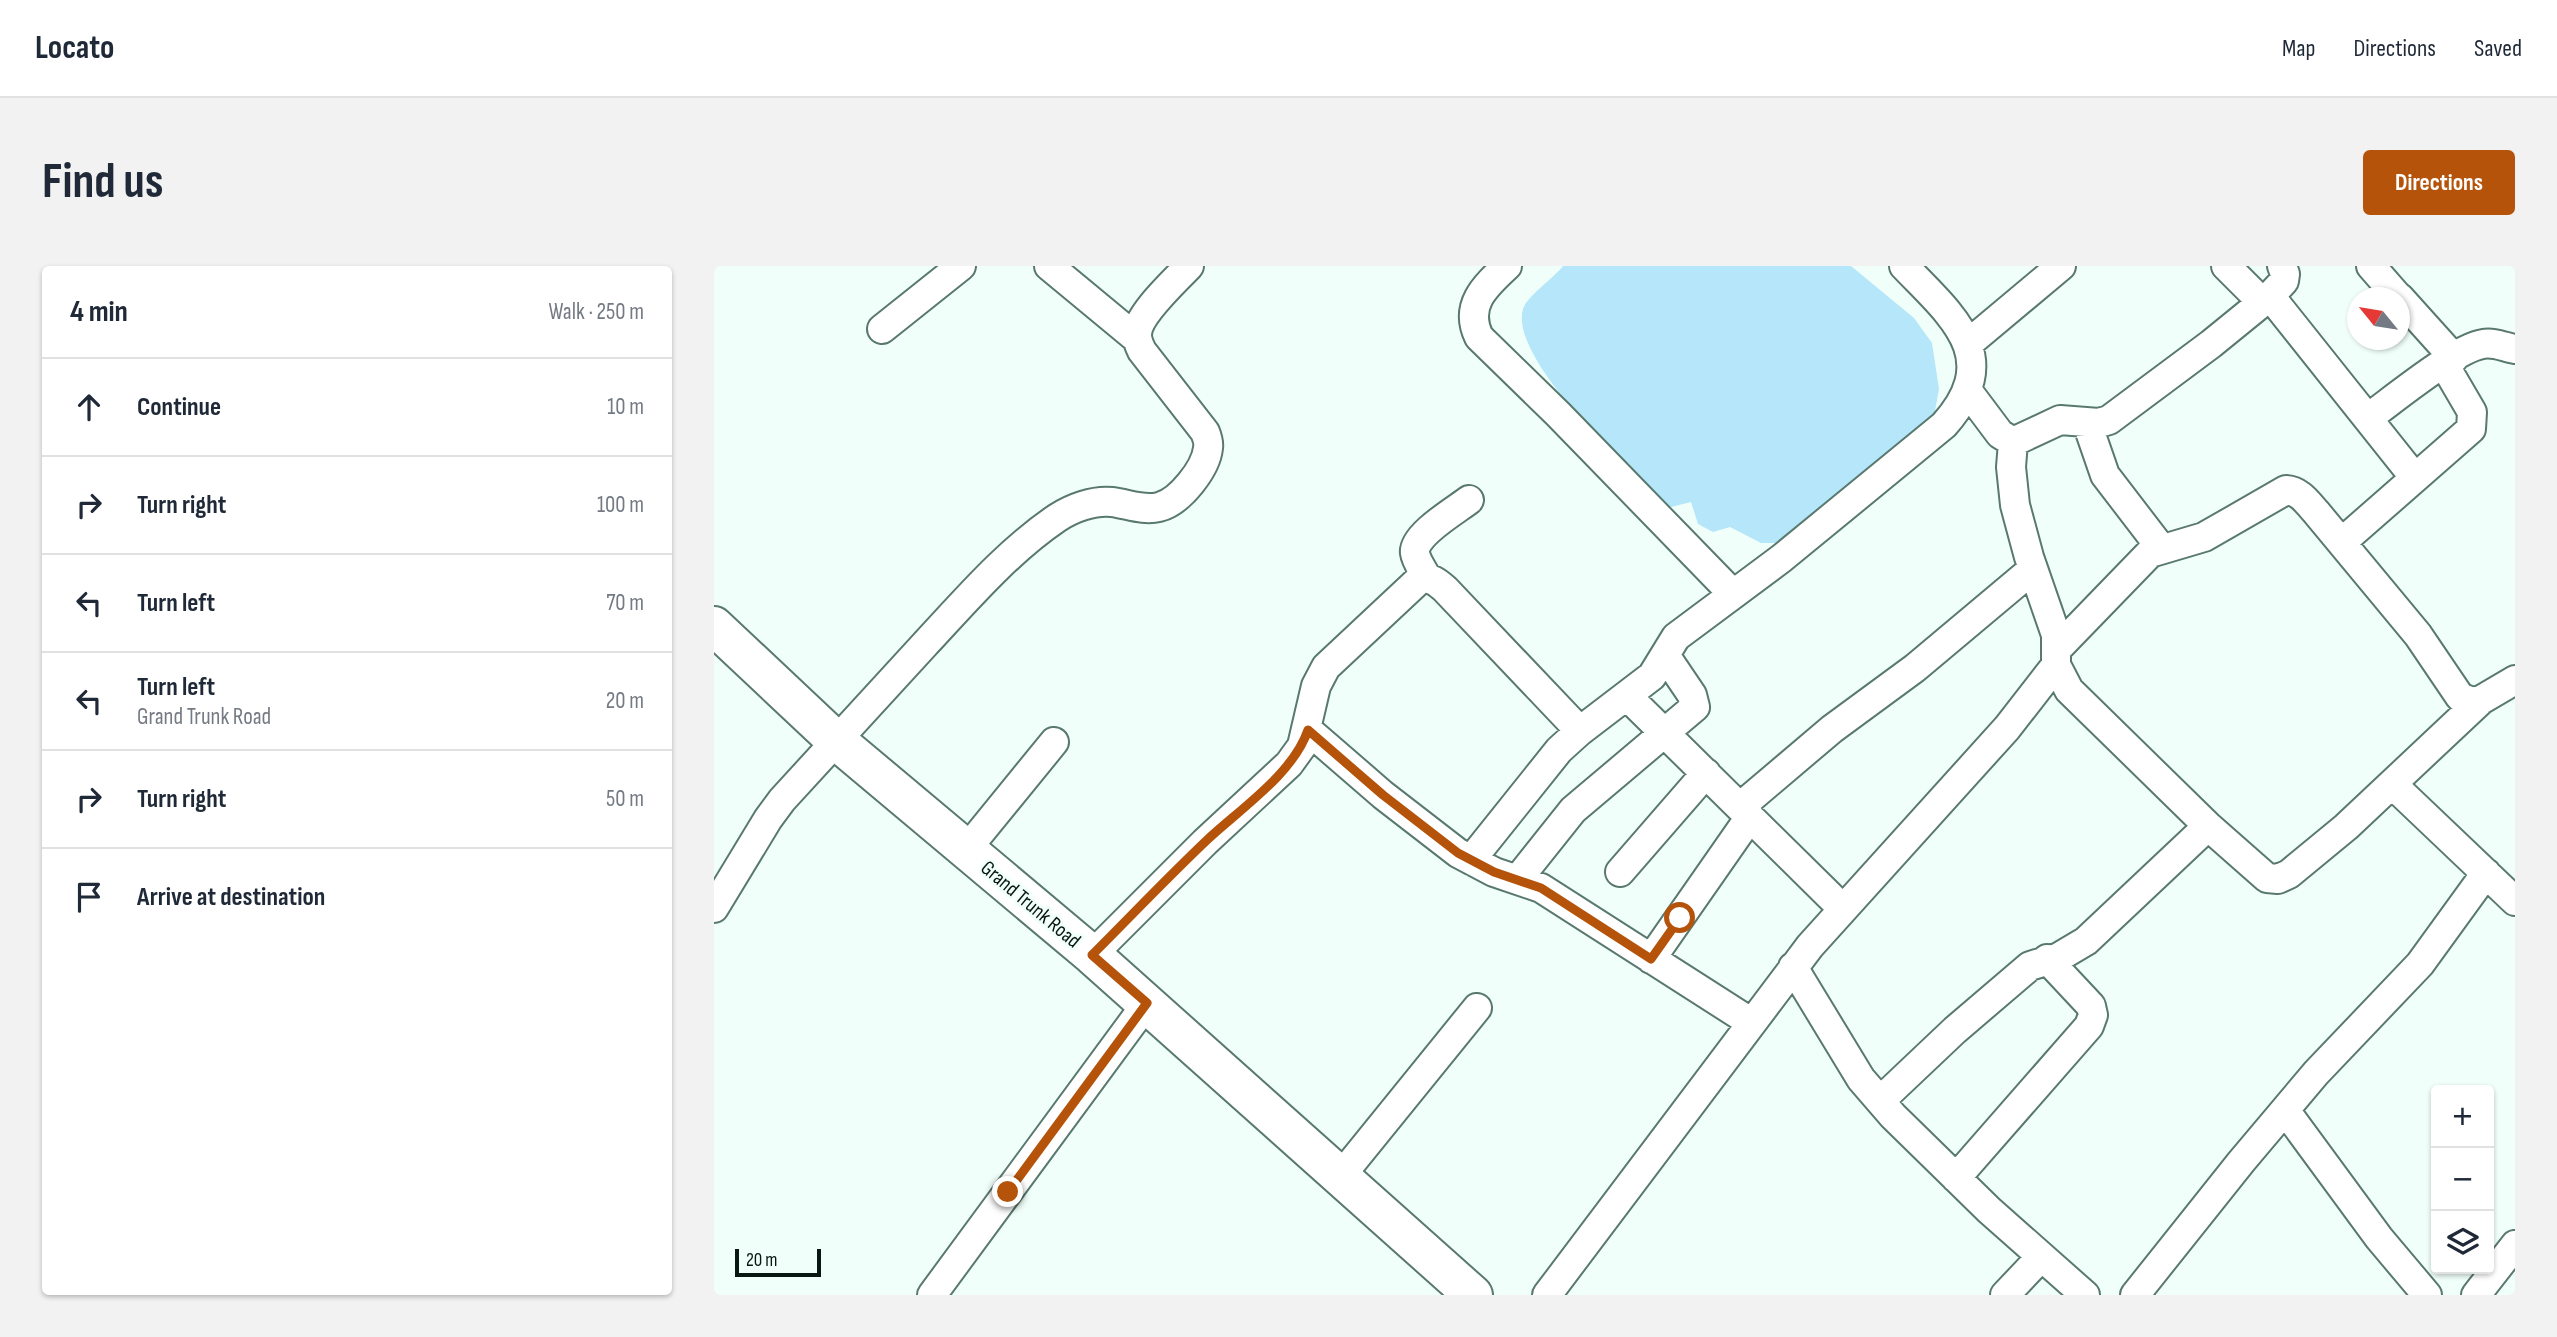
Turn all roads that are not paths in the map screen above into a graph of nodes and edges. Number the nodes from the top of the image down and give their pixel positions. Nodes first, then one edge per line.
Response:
1 (961, 266) edge
2 (1049, 266) edge
3 (1189, 266) edge
4 (1507, 266) edge
5 (1904, 266) edge
6 (2061, 266) edge
7 (2227, 266) edge
8 (2282, 266) edge
9 (2371, 266) edge
10 (2389, 287) edge
11 (2266, 299) junction
12 (2410, 312) edge
13 (882, 329) dead end
14 (1136, 338) junction
15 (1969, 343) junction
16 (2515, 349) edge
17 (2449, 361) junction
18 (1967, 390) junction
19 (2368, 418) junction
20 (2087, 423) junction
21 (2013, 442) junction
22 (2416, 478) junction
23 (1469, 500) dead end
24 (2342, 542) junction
25 (2161, 548) junction
26 (2033, 569) junction
27 (1427, 578) junction
28 (1733, 594) junction
29 (714, 626) edge
30 (1665, 655) junction
31 (2057, 656) junction
32 (2515, 680) edge
33 (1627, 696) junction
34 (2481, 700) junction
35 (1308, 730) junction
36 (1580, 731) junction
37 (1665, 734) junction
38 (836, 741) junction
39 (1054, 742) dead end
40 (1706, 774) junction
41 (2392, 784) junction
42 (1745, 812) junction
43 (2208, 826) junction
44 (966, 850) junction
45 (1471, 860) junction
46 (1620, 873) dead end
47 (2486, 873) junction
48 (1518, 879) junction
49 (2515, 901) edge
50 (714, 908) edge
51 (1843, 909) junction
52 (1092, 955) junction
53 (1651, 959) junction
54 (2047, 960) junction
55 (1793, 967) junction
56 (1147, 1003) junction
57 (1477, 1008) dead end
58 (1752, 1023) junction
59 (1880, 1101) junction
60 (2285, 1110) junction
61 (1340, 1177) junction
62 (1956, 1178) junction
63 (2515, 1245) edge
64 (2041, 1257) junction
65 (932, 1295) edge
66 (1473, 1295) edge
67 (1547, 1295) edge
68 (2005, 1295) edge
69 (2085, 1295) edge
70 (2135, 1295) edge
71 (2427, 1295) edge
72 (2476, 1295) edge

1 - 13 street
2 - 14 street
3 - 14 street
4 - 28 street
5 - 15 street
6 - 15 street
7 - 11 street
8 - 11 street
9 - 10 street
11 - 19 street
11 - 20 street
12 - 17 street
14 - 38 street
15 - 18 street
16 - 17 street
17 - 19 street
17 - 22 street
18 - 21 street
18 - 28 street
19 - 22 street
20 - 21 street
20 - 25 street
21 - 26 street
22 - 24 street
23 - 27 street
24 - 25 street
24 - 34 street
25 - 31 street
26 - 31 street
26 - 42 street
27 - 35 street
27 - 36 street
28 - 30 street
29 - 38 main road, Grand Trunk Road
30 - 33 street
30 - 37 street
31 - 43 street
31 - 51 street
32 - 34 street
33 - 36 street
33 - 37 street
34 - 41 street
35 - 45 street
35 - 52 street
36 - 45 street
37 - 40 street
37 - 48 street
38 - 44 main road, Grand Trunk Road
38 - 50 street
39 - 44 street
40 - 42 street
40 - 46 street
41 - 43 street
41 - 47 street
42 - 51 street
42 - 53 street
43 - 54 street
44 - 52 main road, Grand Trunk Road
45 - 48 street
47 - 49 street
47 - 60 street
48 - 53 street
51 - 55 street
52 - 56 main road, Grand Trunk Road
53 - 58 street
54 - 59 street
54 - 62 street
55 - 58 street
55 - 59 street
56 - 61 main road, Grand Trunk Road
56 - 65 street
57 - 61 street
58 - 67 street
59 - 62 street
60 - 70 street
60 - 71 street
61 - 66 main road, Grand Trunk Road
62 - 64 street
63 - 72 street
64 - 68 street
64 - 69 street

